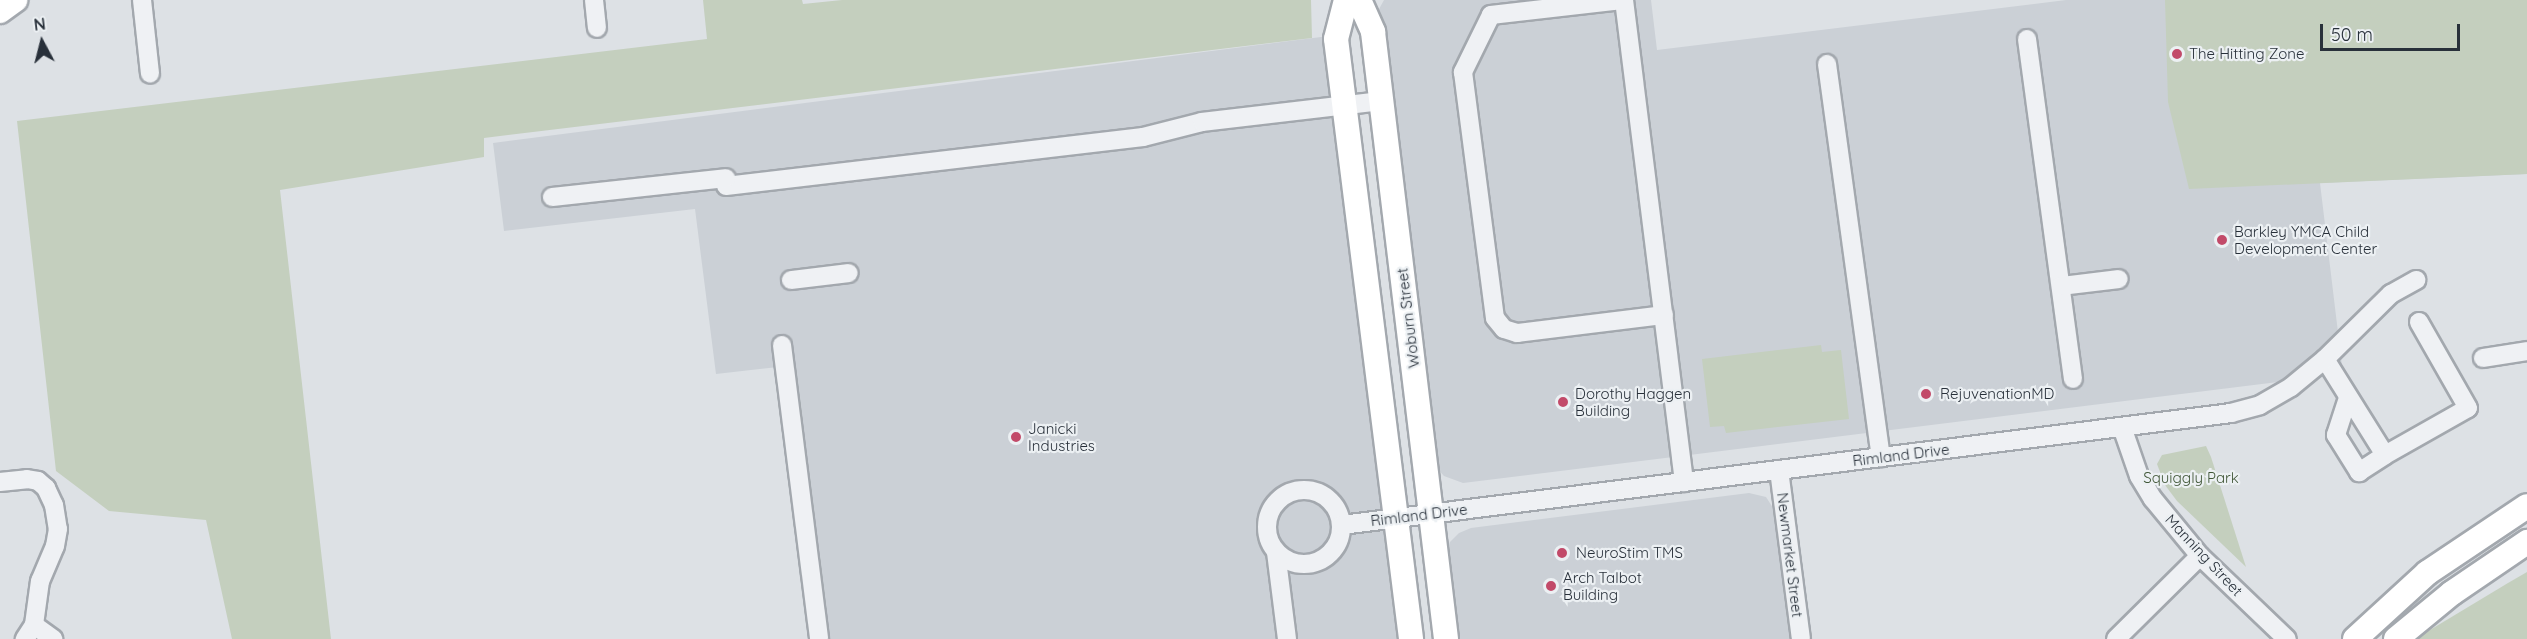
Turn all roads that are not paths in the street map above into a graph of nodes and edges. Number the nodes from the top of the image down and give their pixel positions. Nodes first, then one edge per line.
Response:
1 (15, 0) edge
2 (142, 0) edge
3 (594, 0) edge
4 (1346, 0) edge
5 (1359, 0) edge
6 (1623, 0) edge
7 (0, 11) edge
8 (597, 28) dead end
9 (2027, 39) dead end
10 (1827, 64) dead end
11 (150, 74) dead end
12 (1381, 102) junction
13 (1344, 106) junction
14 (552, 197) dead end
15 (849, 273) dead end
16 (2119, 279) dead end
17 (791, 280) dead end
18 (2416, 280) dead end
19 (2061, 286) junction
20 (1664, 315) junction
21 (2418, 322) dead end
22 (782, 345) dead end
23 (2527, 351) edge
24 (2483, 358) dead end
25 (2325, 359) junction
26 (2073, 379) dead end
27 (2348, 398) junction
28 (2122, 427) junction
29 (2385, 455) junction
30 (1881, 457) junction
31 (1779, 470) junction
32 (0, 482) edge
33 (1684, 482) junction
34 (2527, 506) edge
35 (1431, 514) junction
36 (1396, 518) junction
37 (1342, 525) junction
38 (2527, 542) edge
39 (1276, 552) junction
40 (2200, 556) junction
41 (32, 625) edge
42 (53, 639) edge
43 (819, 639) edge
44 (1287, 639) edge
45 (1411, 639) edge
46 (1446, 639) edge
47 (1801, 639) edge
48 (2116, 639) edge
49 (2288, 639) edge
50 (2355, 639) edge
51 (2396, 639) edge

1 - 7 main road
2 - 11 street
3 - 8 street
4 - 13 main road
5 - 12 main road, Woburn Street
6 - 20 street
6 - 20 street
9 - 19 street
10 - 30 street
12 - 13 street
12 - 35 main road, Woburn Street
13 - 14 street
13 - 36 main road
15 - 17 street
16 - 19 street
18 - 25 street, Rimland Drive
19 - 26 street
20 - 33 street
21 - 29 street
22 - 43 street
23 - 24 street
25 - 27 street
25 - 28 street, Rimland Drive
27 - 29 street
27 - 29 street
28 - 30 street, Rimland Drive
28 - 40 street, Manning Street
30 - 31 street, Rimland Drive
31 - 33 street, Rimland Drive
31 - 47 street, Newmarket Street
32 - 41 street
33 - 35 street, Rimland Drive
34 - 50 main road
35 - 36 street, Rimland Drive
35 - 46 main road, Woburn Street
36 - 37 street, Rimland Drive
36 - 45 main road
37 - 39 street
37 - 39 street
38 - 51 main road
39 - 44 street
40 - 48 street
40 - 49 street, Manning Street
41 - 42 street

